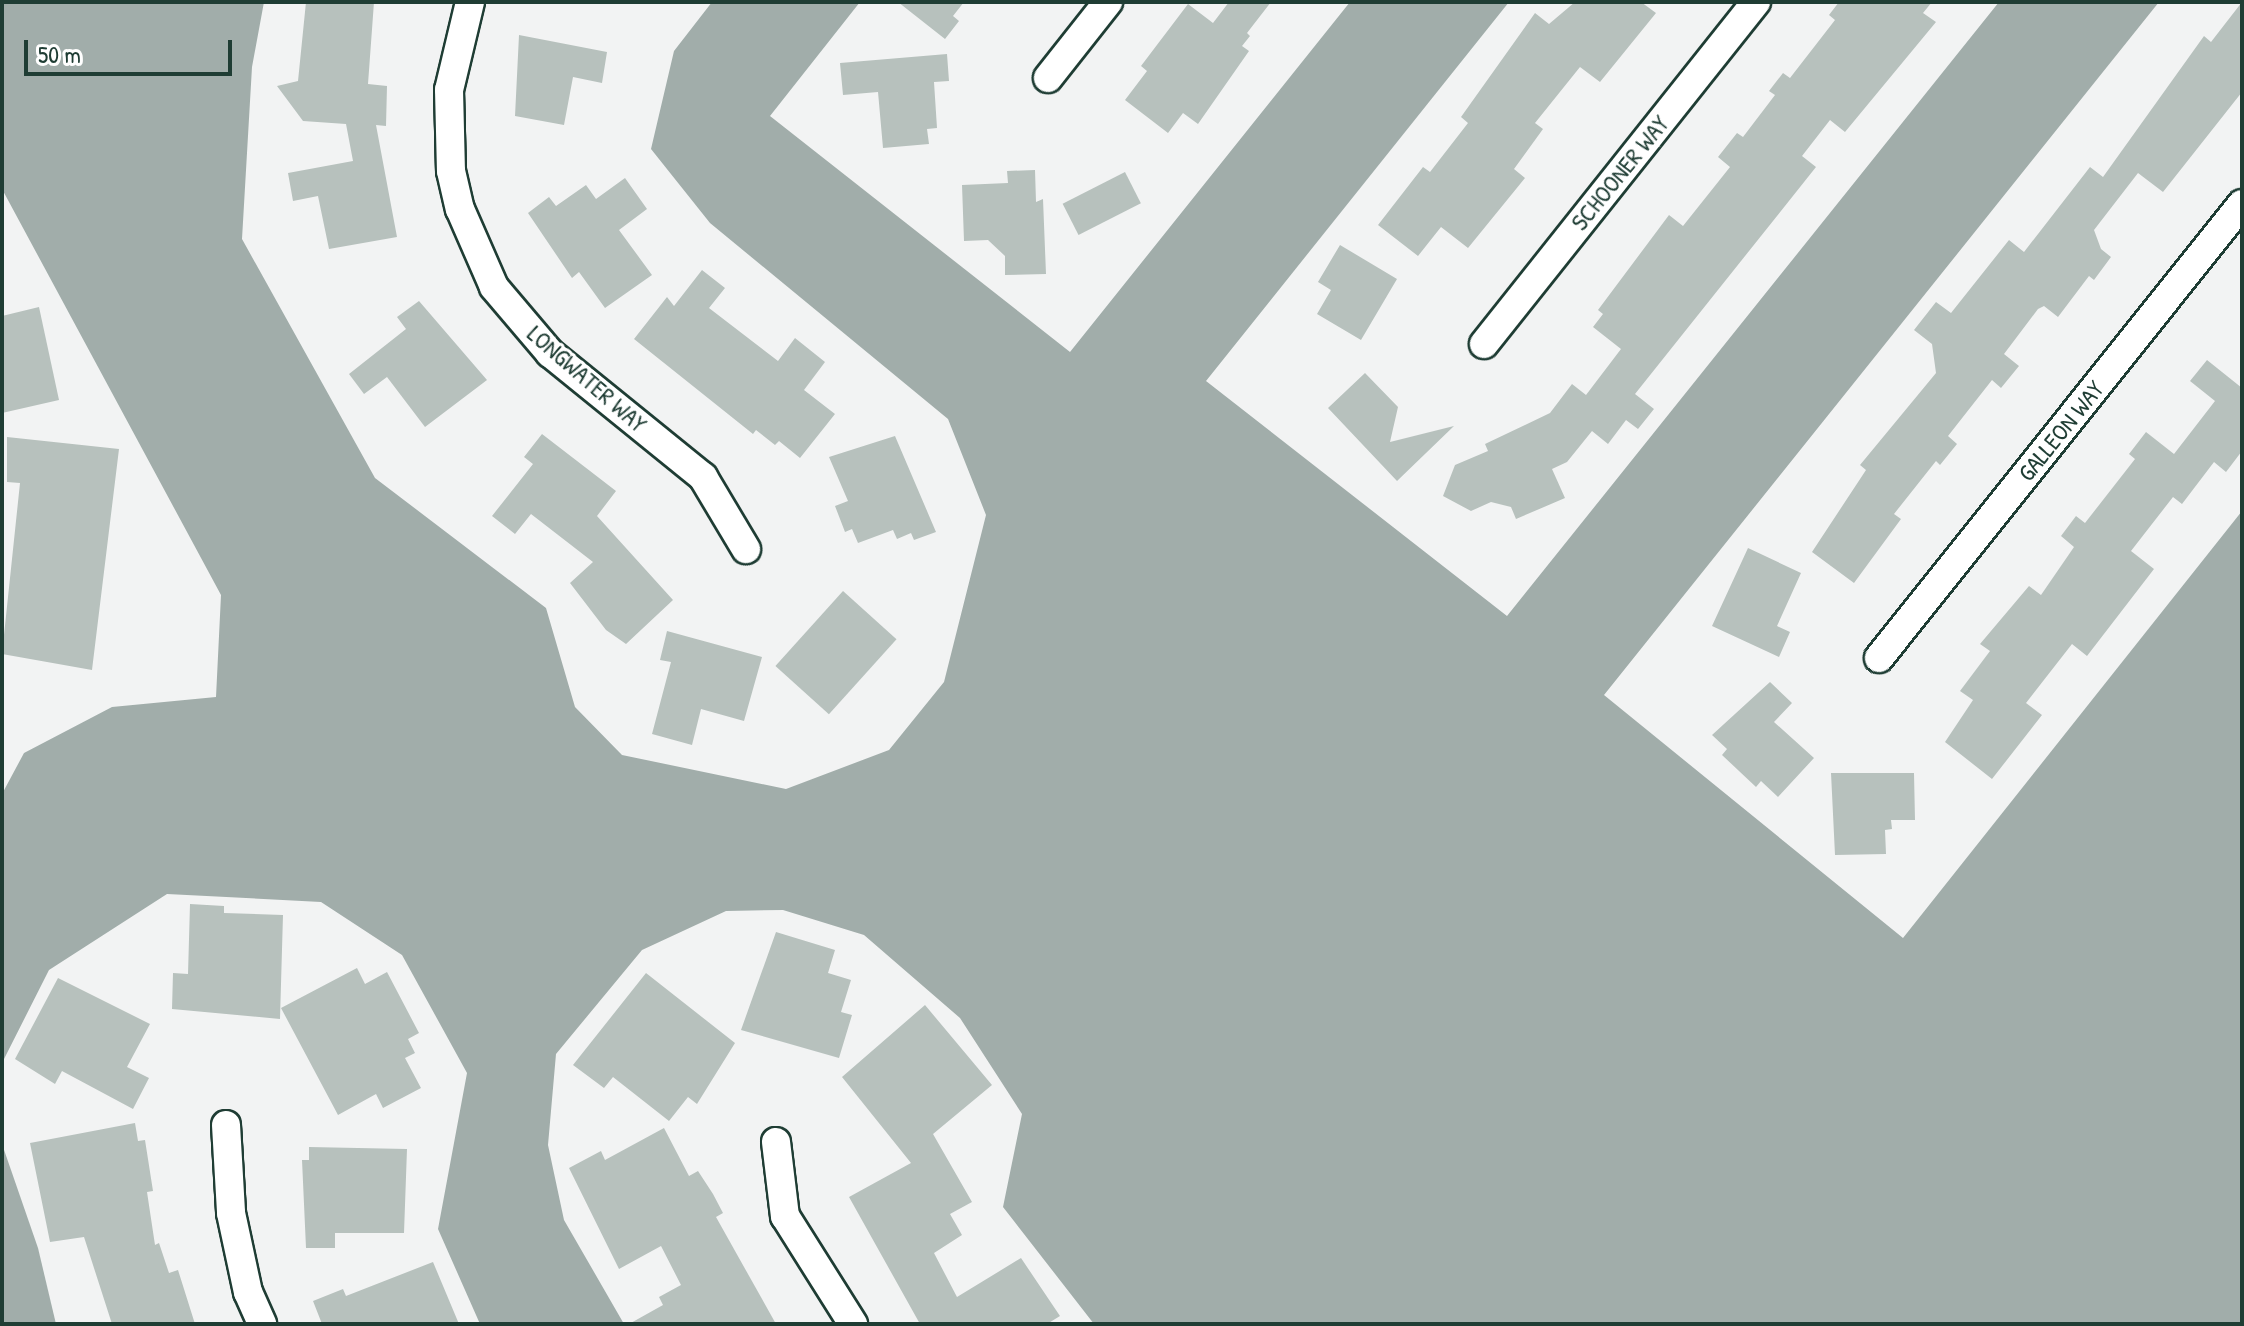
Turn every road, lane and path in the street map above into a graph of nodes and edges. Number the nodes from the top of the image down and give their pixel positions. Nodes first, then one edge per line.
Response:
1 (470, 2) edge
2 (1108, 2) edge
3 (1756, 2) edge
4 (1048, 78) dead end
5 (2242, 204) edge
6 (1484, 344) dead end
7 (746, 549) dead end
8 (1879, 658) dead end
9 (226, 1125) dead end
10 (776, 1142) dead end
11 (262, 1324) edge
12 (853, 1324) edge

1 - 7 street, LONGWATER WAY
2 - 4 street
3 - 6 street, SCHOONER WAY
5 - 8 street, GALLEON WAY
9 - 11 street
10 - 12 street

